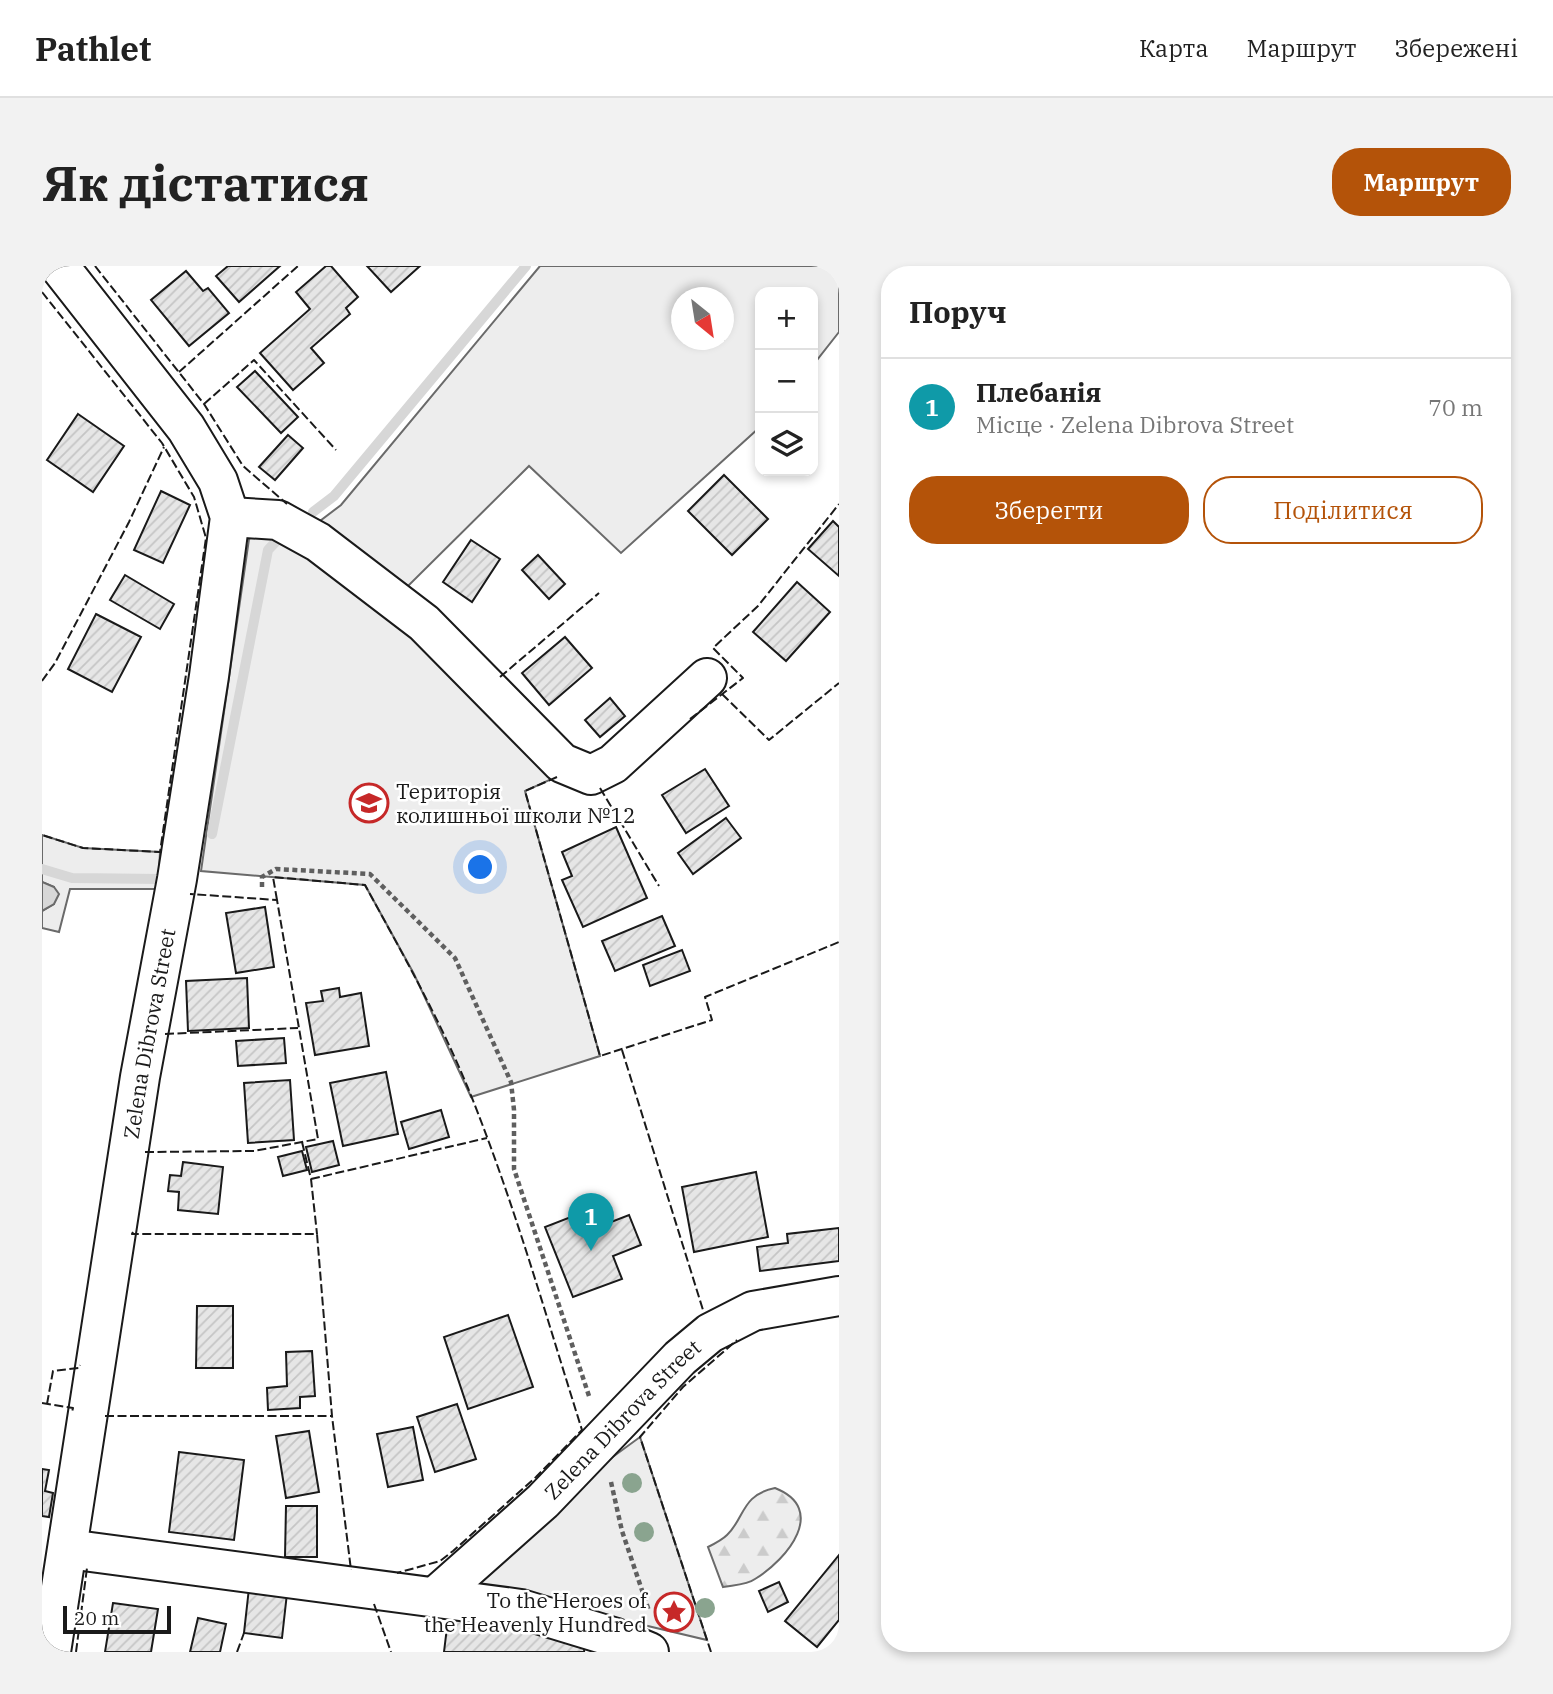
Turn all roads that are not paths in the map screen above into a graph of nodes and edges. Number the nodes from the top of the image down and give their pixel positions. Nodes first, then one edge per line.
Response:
1 (59, 266) edge
2 (230, 517) junction
3 (707, 678) dead end
4 (839, 1296) edge
5 (68, 1549) junction
6 (50, 1584) edge
7 (436, 1596) junction
8 (652, 1637) edge
9 (51, 1652) edge

1 - 2 street, Zelena Dibrova Street
2 - 3 street
2 - 5 street, Zelena Dibrova Street
4 - 7 street, Zelena Dibrova Street
5 - 6 street, Zelena Dibrova Street
5 - 7 street
6 - 9 street, Zelena Dibrova Street
7 - 8 street

